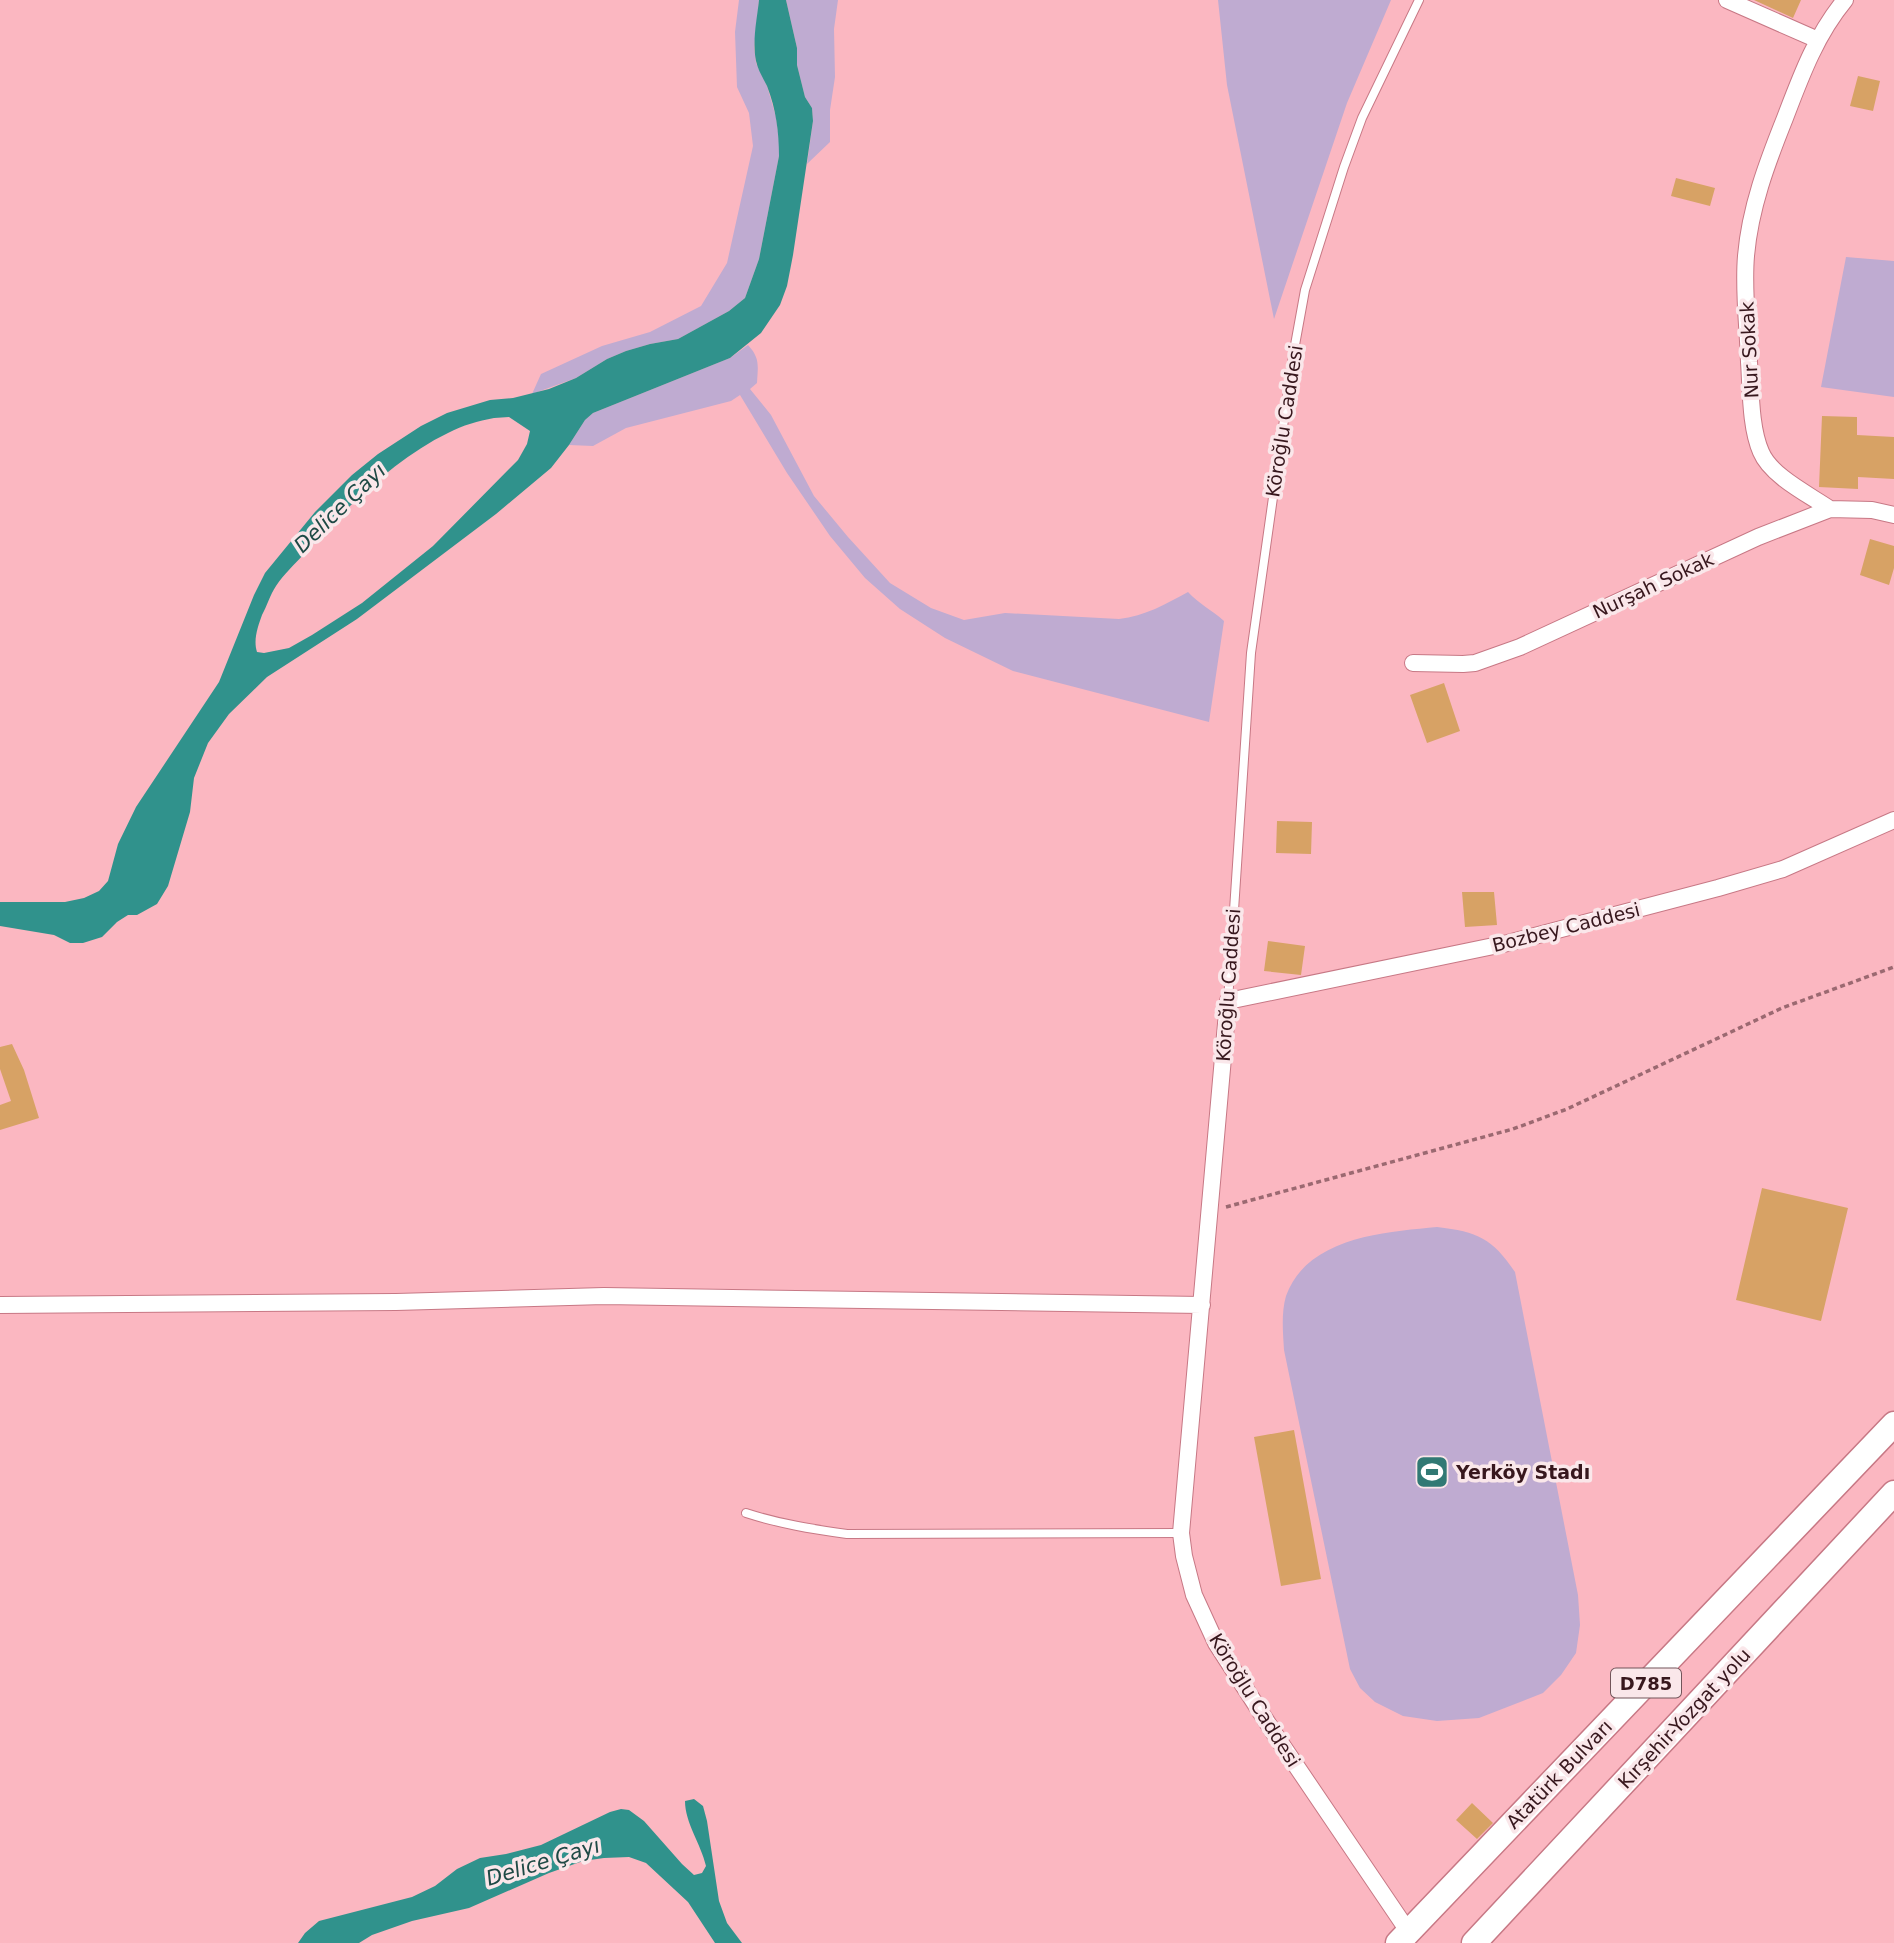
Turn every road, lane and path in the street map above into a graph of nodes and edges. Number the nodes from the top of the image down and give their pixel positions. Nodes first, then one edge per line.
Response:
1 (1419, 0) edge
2 (1727, 0) edge
3 (1844, 0) edge
4 (1818, 40) junction
5 (1830, 509) junction
6 (1894, 515) edge
7 (1412, 663) dead end
8 (1894, 820) edge
9 (1894, 967) edge
10 (1228, 1001) junction
11 (1210, 1211) junction
12 (0, 1305) edge
13 (1202, 1305) junction
14 (1894, 1424) edge
15 (1894, 1493) edge
16 (747, 1513) dead end
17 (1181, 1533) junction
18 (1403, 1937) edge
19 (1474, 1943) edge

1 - 10 lane, Köroğlu Caddesi
2 - 4 street
3 - 4 street, Nur Sokak
4 - 5 street, Nur Sokak
5 - 6 street, Nurşah Sokak
5 - 7 street, Nurşah Sokak
8 - 10 street, Bozbey Caddesi
9 - 11 path
10 - 11 street, Köroğlu Caddesi
11 - 13 street, Köroğlu Caddesi
12 - 13 street
13 - 17 street, Köroğlu Caddesi
14 - 18 main road, Atatürk Bulvarı / D785
15 - 19 main road, Kırşehir-Yozgat yolu / D785
16 - 17 lane
17 - 18 street, Köroğlu Caddesi

